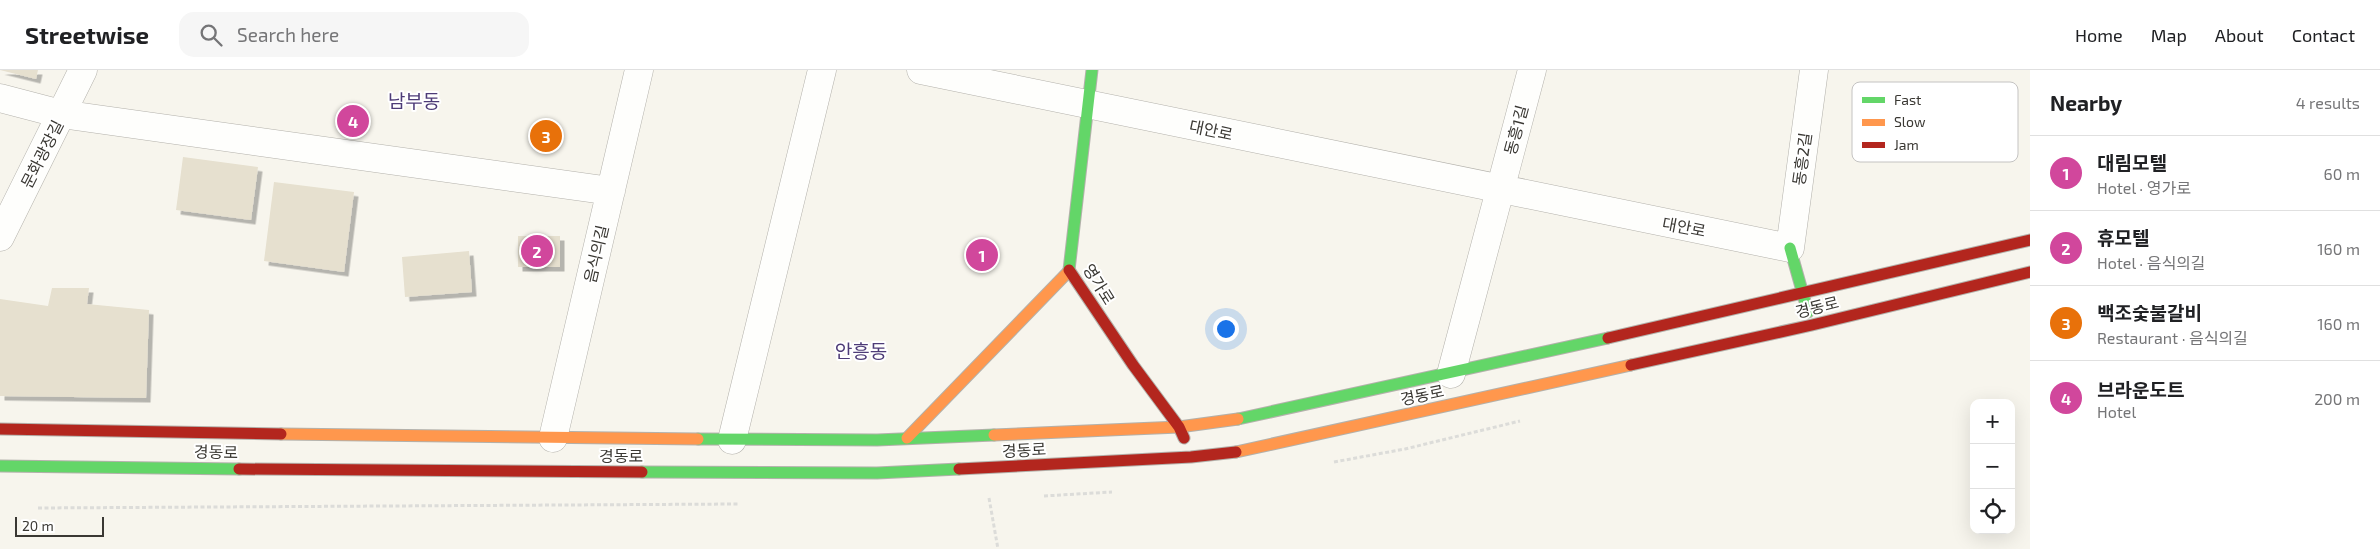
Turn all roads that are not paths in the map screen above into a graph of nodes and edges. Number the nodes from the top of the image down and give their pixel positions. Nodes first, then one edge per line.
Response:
1 (83, 70) edge
2 (639, 70) edge
3 (822, 70) edge
4 (921, 70) edge
5 (1092, 70) edge
6 (1532, 70) edge
7 (1814, 70) edge
8 (0, 98) edge
9 (1088, 105) junction
10 (61, 114) junction
11 (1500, 190) junction
12 (611, 191) junction
13 (0, 237) edge
14 (2030, 240) edge
15 (1790, 248) junction
16 (1069, 271) junction
17 (2030, 272) edge
18 (1803, 294) junction
19 (1812, 325) junction
20 (1451, 374) junction
21 (1180, 427) junction
22 (0, 429) edge
23 (553, 438) junction
24 (907, 438) junction
25 (732, 440) junction
26 (1191, 458) junction
27 (0, 466) edge

1 - 10 street, 문화광장길
2 - 12 street, 음식의길
3 - 25 street
4 - 9 street, 대안로
5 - 9 street, 영가로
6 - 11 street, 동흥1길
7 - 15 street, 동흥2길
8 - 10 street
9 - 11 street, 대안로
9 - 16 street, 영가로
10 - 12 street
10 - 13 street, 문화광장길
11 - 15 street, 대안로
11 - 20 street
12 - 23 street, 음식의길
14 - 18 street, 경동로
15 - 18 street
16 - 21 street, 영가로
16 - 24 street
17 - 19 street, 경동로
18 - 19 street
18 - 20 street, 경동로
19 - 26 street, 경동로
20 - 21 street, 경동로
21 - 24 street, 경동로
21 - 26 street, 영가로
22 - 23 street, 경동로
23 - 25 street, 경동로
24 - 25 street, 경동로
26 - 27 street, 경동로

